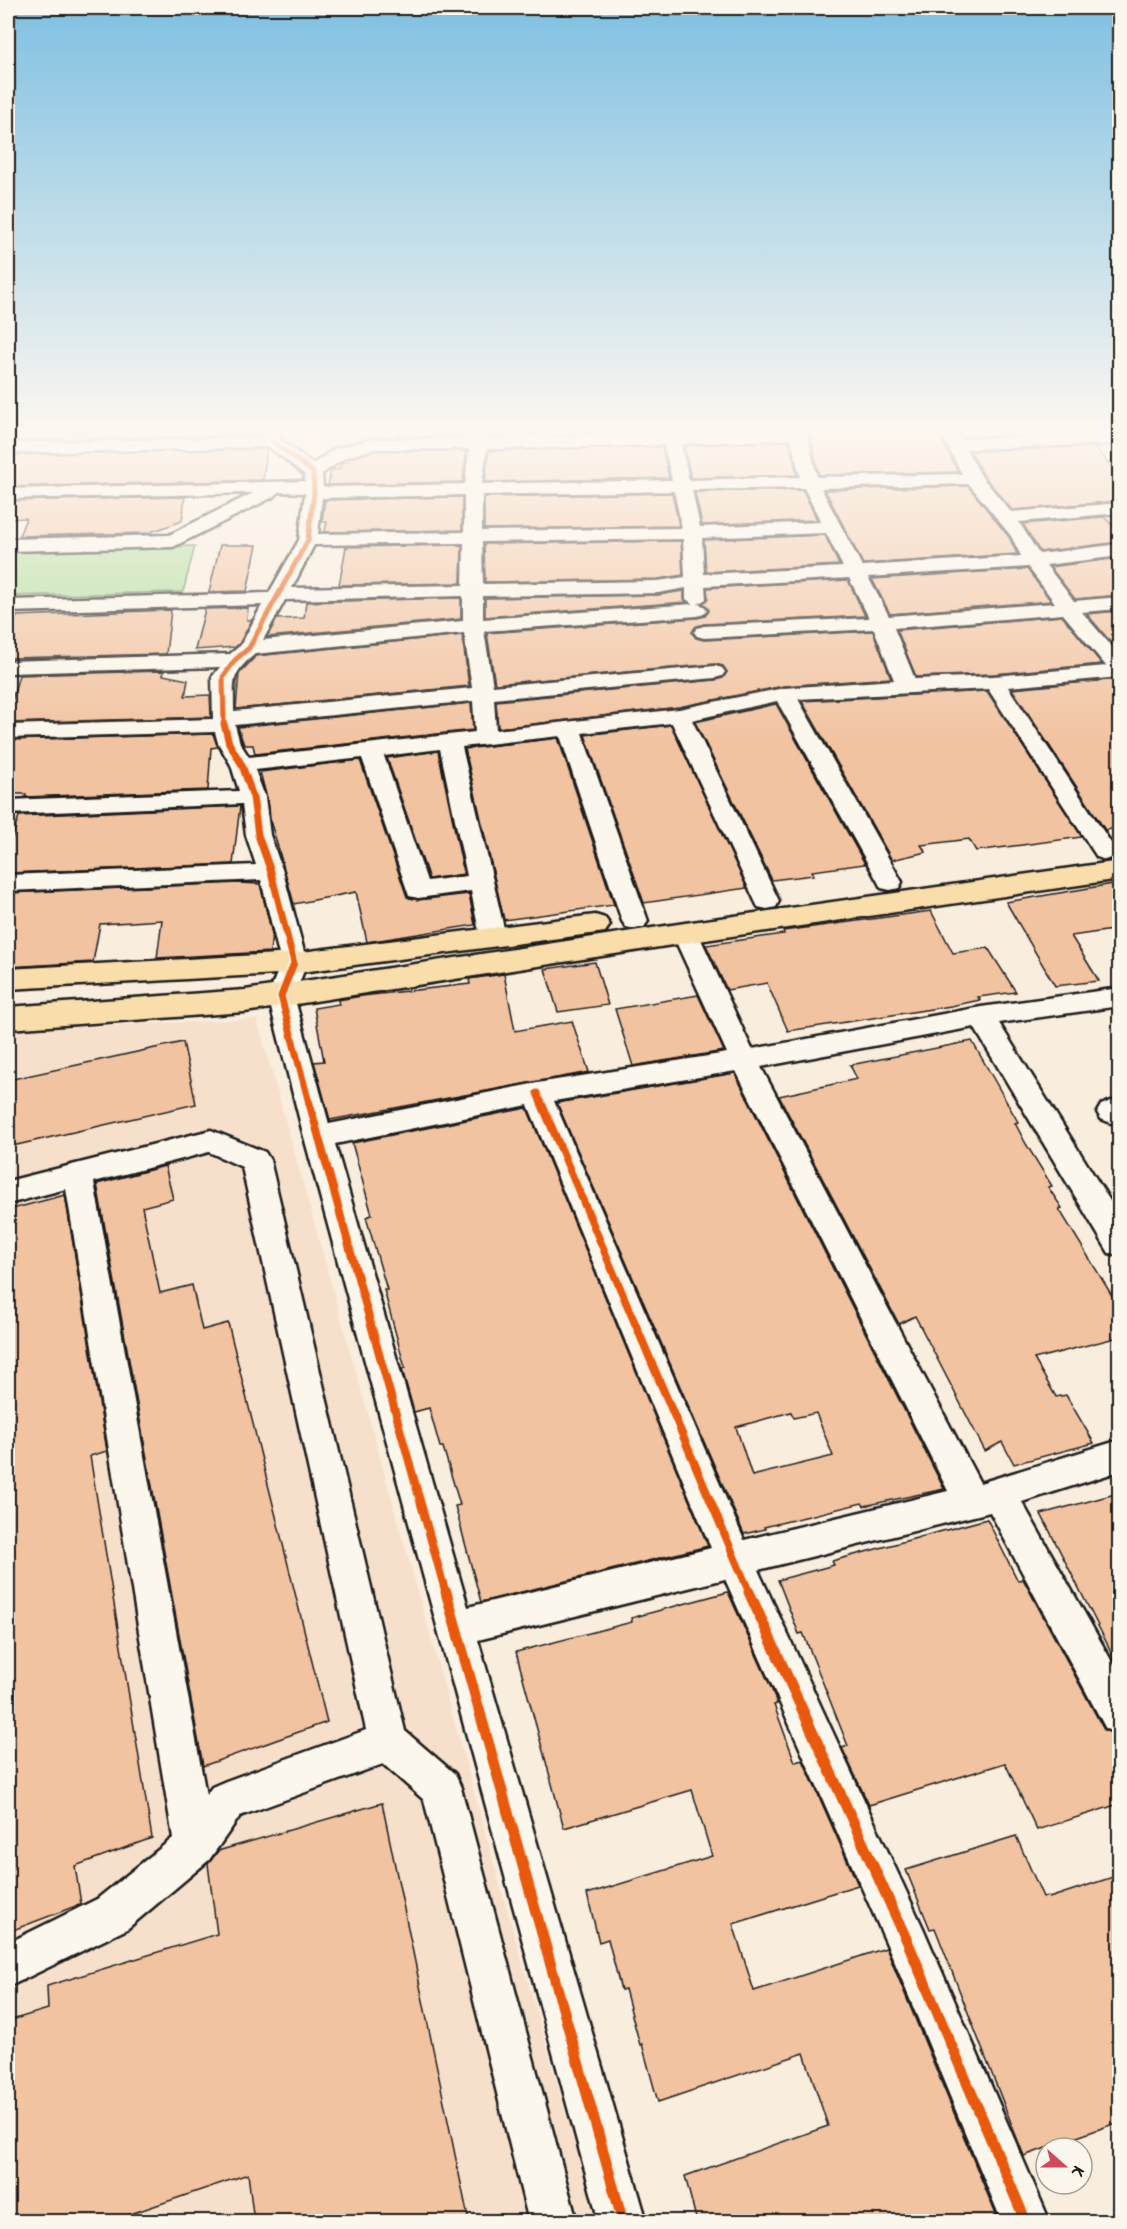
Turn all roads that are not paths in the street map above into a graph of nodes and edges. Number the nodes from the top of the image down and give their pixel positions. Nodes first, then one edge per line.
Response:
1 (183, 536) edge
2 (309, 536) edge
3 (561, 536) edge
4 (693, 536) edge
5 (837, 536) edge
6 (1020, 536) edge
7 (474, 538) junction
8 (309, 540) junction
9 (8, 545) edge
10 (1119, 550) edge
11 (1034, 562) junction
12 (855, 572) junction
13 (696, 579) junction
14 (473, 592) junction
15 (276, 597) junction
16 (1119, 603) edge
17 (8, 606) edge
18 (1071, 609) junction
19 (697, 610) junction
20 (882, 623) junction
21 (472, 626) junction
22 (704, 632) junction
23 (242, 654) junction
24 (8, 667) edge
25 (1119, 670) edge
26 (715, 672) junction
27 (994, 682) junction
28 (907, 686) junction
29 (483, 692) junction
30 (784, 694) junction
31 (728, 706) junction
32 (679, 716) junction
33 (224, 722) junction
34 (569, 729) junction
35 (8, 732) edge
36 (486, 737) junction
37 (450, 743) junction
38 (371, 751) junction
39 (242, 765) junction
40 (253, 797) junction
41 (8, 807) edge
42 (1115, 857) edge
43 (271, 872) junction
44 (481, 882) junction
45 (890, 882) junction
46 (8, 883) edge
47 (766, 901) junction
48 (635, 921) junction
49 (685, 933) junction
50 (493, 938) junction
51 (294, 963) junction
52 (8, 979) edge
53 (281, 996) junction
54 (1119, 997) edge
55 (981, 1016) junction
56 (8, 1018) edge
57 (744, 1060) junction
58 (537, 1094) junction
59 (318, 1137) junction
60 (78, 1174) junction
61 (8, 1192) edge
62 (1119, 1244) edge
63 (1119, 1455) edge
64 (985, 1497) junction
65 (734, 1559) junction
66 (455, 1628) junction
67 (1119, 1715) edge
68 (388, 1742) junction
69 (195, 1846) junction
70 (8, 1966) edge
71 (553, 2222) edge
72 (623, 2222) edge
73 (1026, 2222) edge

1 - 9 street
2 - 8 street
3 - 7 street
4 - 13 street
5 - 12 street
6 - 11 street
7 - 8 street
7 - 14 street
8 - 15 street
10 - 11 street
11 - 12 street
11 - 18 street
12 - 13 street
12 - 20 street
13 - 14 street
13 - 19 street
14 - 15 street
14 - 21 street
15 - 17 street
15 - 23 street
16 - 18 street
18 - 20 street
18 - 25 street
19 - 21 street
19 - 22 street
20 - 22 street
20 - 28 street
21 - 23 street
21 - 29 street
22 - 26 street
23 - 24 street
23 - 33 street
25 - 27 street
26 - 29 street
26 - 31 street
27 - 28 street
27 - 42 street
28 - 30 street
29 - 33 street
29 - 36 street
30 - 31 street
30 - 45 street
31 - 32 street
32 - 34 street
32 - 47 street
33 - 35 street
33 - 39 street
34 - 36 street
34 - 48 street
36 - 37 street
37 - 38 street
37 - 44 street
38 - 39 street
38 - 44 street
39 - 40 street
40 - 41 street
40 - 43 street
42 - 45 main road
42 - 49 main road
43 - 46 street
43 - 51 street
44 - 50 street
45 - 47 main road
47 - 48 main road
48 - 50 main road
49 - 53 main road
49 - 57 street
50 - 51 main road
51 - 52 main road
51 - 53 street
53 - 56 main road
53 - 59 street
54 - 55 street
55 - 57 street
55 - 62 street
57 - 58 street
57 - 64 street
58 - 59 street
58 - 65 street
59 - 66 street
60 - 61 street
60 - 68 street
60 - 69 street
63 - 64 street
64 - 65 street
64 - 67 street
65 - 66 street
65 - 73 street
66 - 72 street
68 - 69 street
68 - 71 street
69 - 70 street

